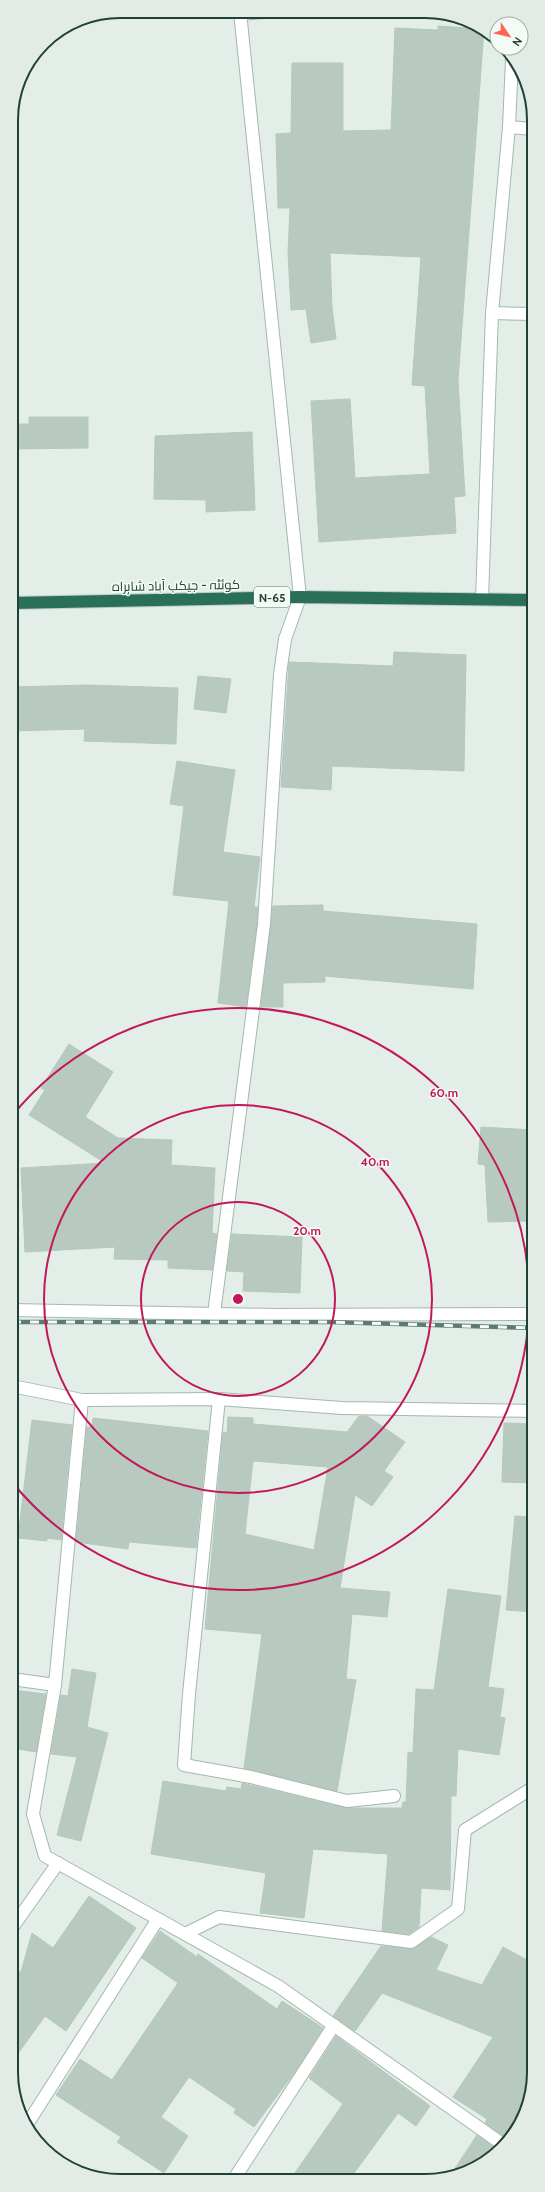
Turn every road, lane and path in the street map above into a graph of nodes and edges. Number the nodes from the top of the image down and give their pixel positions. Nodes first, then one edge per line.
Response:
1 (241, 18) edge
2 (512, 66) edge
3 (509, 127) junction
4 (527, 128) edge
5 (492, 313) junction
6 (527, 314) edge
7 (300, 597) junction
8 (482, 599) junction
9 (527, 600) edge
10 (18, 603) edge
11 (18, 1310) edge
12 (214, 1314) junction
13 (527, 1314) edge
14 (18, 1387) edge
15 (219, 1399) junction
16 (82, 1400) junction
17 (527, 1411) edge
18 (18, 1680) edge
19 (55, 1685) junction
20 (527, 1791) edge
21 (394, 1796) dead end
22 (58, 1863) junction
23 (158, 1919) junction
24 (18, 1920) edge
25 (185, 1934) junction
26 (334, 2025) junction
27 (30, 2120) edge
28 (499, 2142) edge
29 (237, 2174) edge

1 - 7 street
2 - 3 street
3 - 4 street
3 - 5 street
5 - 6 street
5 - 8 street
7 - 8 highway, کوئٹہ - جیکب آباد شاہراہ / N-65
7 - 10 highway, کوئٹہ - جیکب آباد شاہراہ / N-65
7 - 12 street
8 - 9 highway, کوئٹہ - جیکب آباد شاہراہ / N-65
11 - 12 street
12 - 13 street
14 - 16 street
15 - 16 street
15 - 17 street
15 - 21 street
16 - 19 street
18 - 19 street
19 - 22 street
20 - 25 street
22 - 23 street
22 - 24 street
23 - 25 street
23 - 27 street
25 - 26 street
26 - 28 street
26 - 29 street

